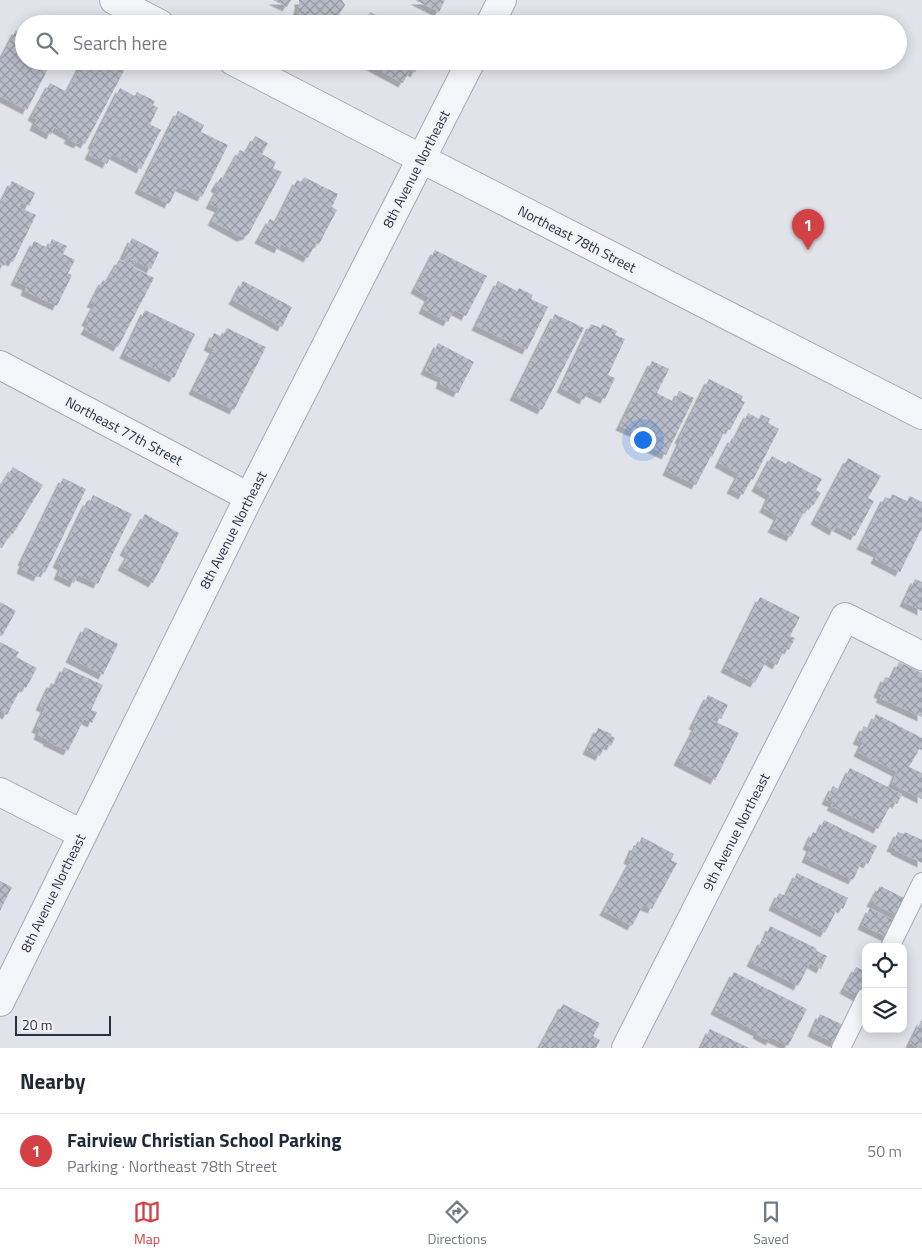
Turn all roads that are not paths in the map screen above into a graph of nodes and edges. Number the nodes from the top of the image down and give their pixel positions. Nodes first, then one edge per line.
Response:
1 (114, 0) edge
2 (502, 0) edge
3 (143, 15) edge
4 (494, 15) edge
5 (250, 70) edge
6 (466, 70) edge
7 (422, 159) junction
8 (0, 364) edge
9 (922, 415) edge
10 (249, 497) junction
11 (922, 656) edge
12 (0, 792) edge
13 (82, 834) junction
14 (922, 882) edge
15 (892, 943) edge
16 (0, 1002) edge
17 (862, 1006) edge
18 (626, 1048) edge
19 (841, 1048) edge

1 - 3 street
2 - 4 street
5 - 7 street, Northeast 78th Street
6 - 7 street, 8th Avenue Northeast
7 - 9 street, Northeast 78th Street
7 - 10 street, 8th Avenue Northeast
8 - 10 street, Northeast 77th Street
10 - 13 street, 8th Avenue Northeast
11 - 18 street, 9th Avenue Northeast
12 - 13 street
13 - 16 street, 8th Avenue Northeast
14 - 15 lane
17 - 19 lane

